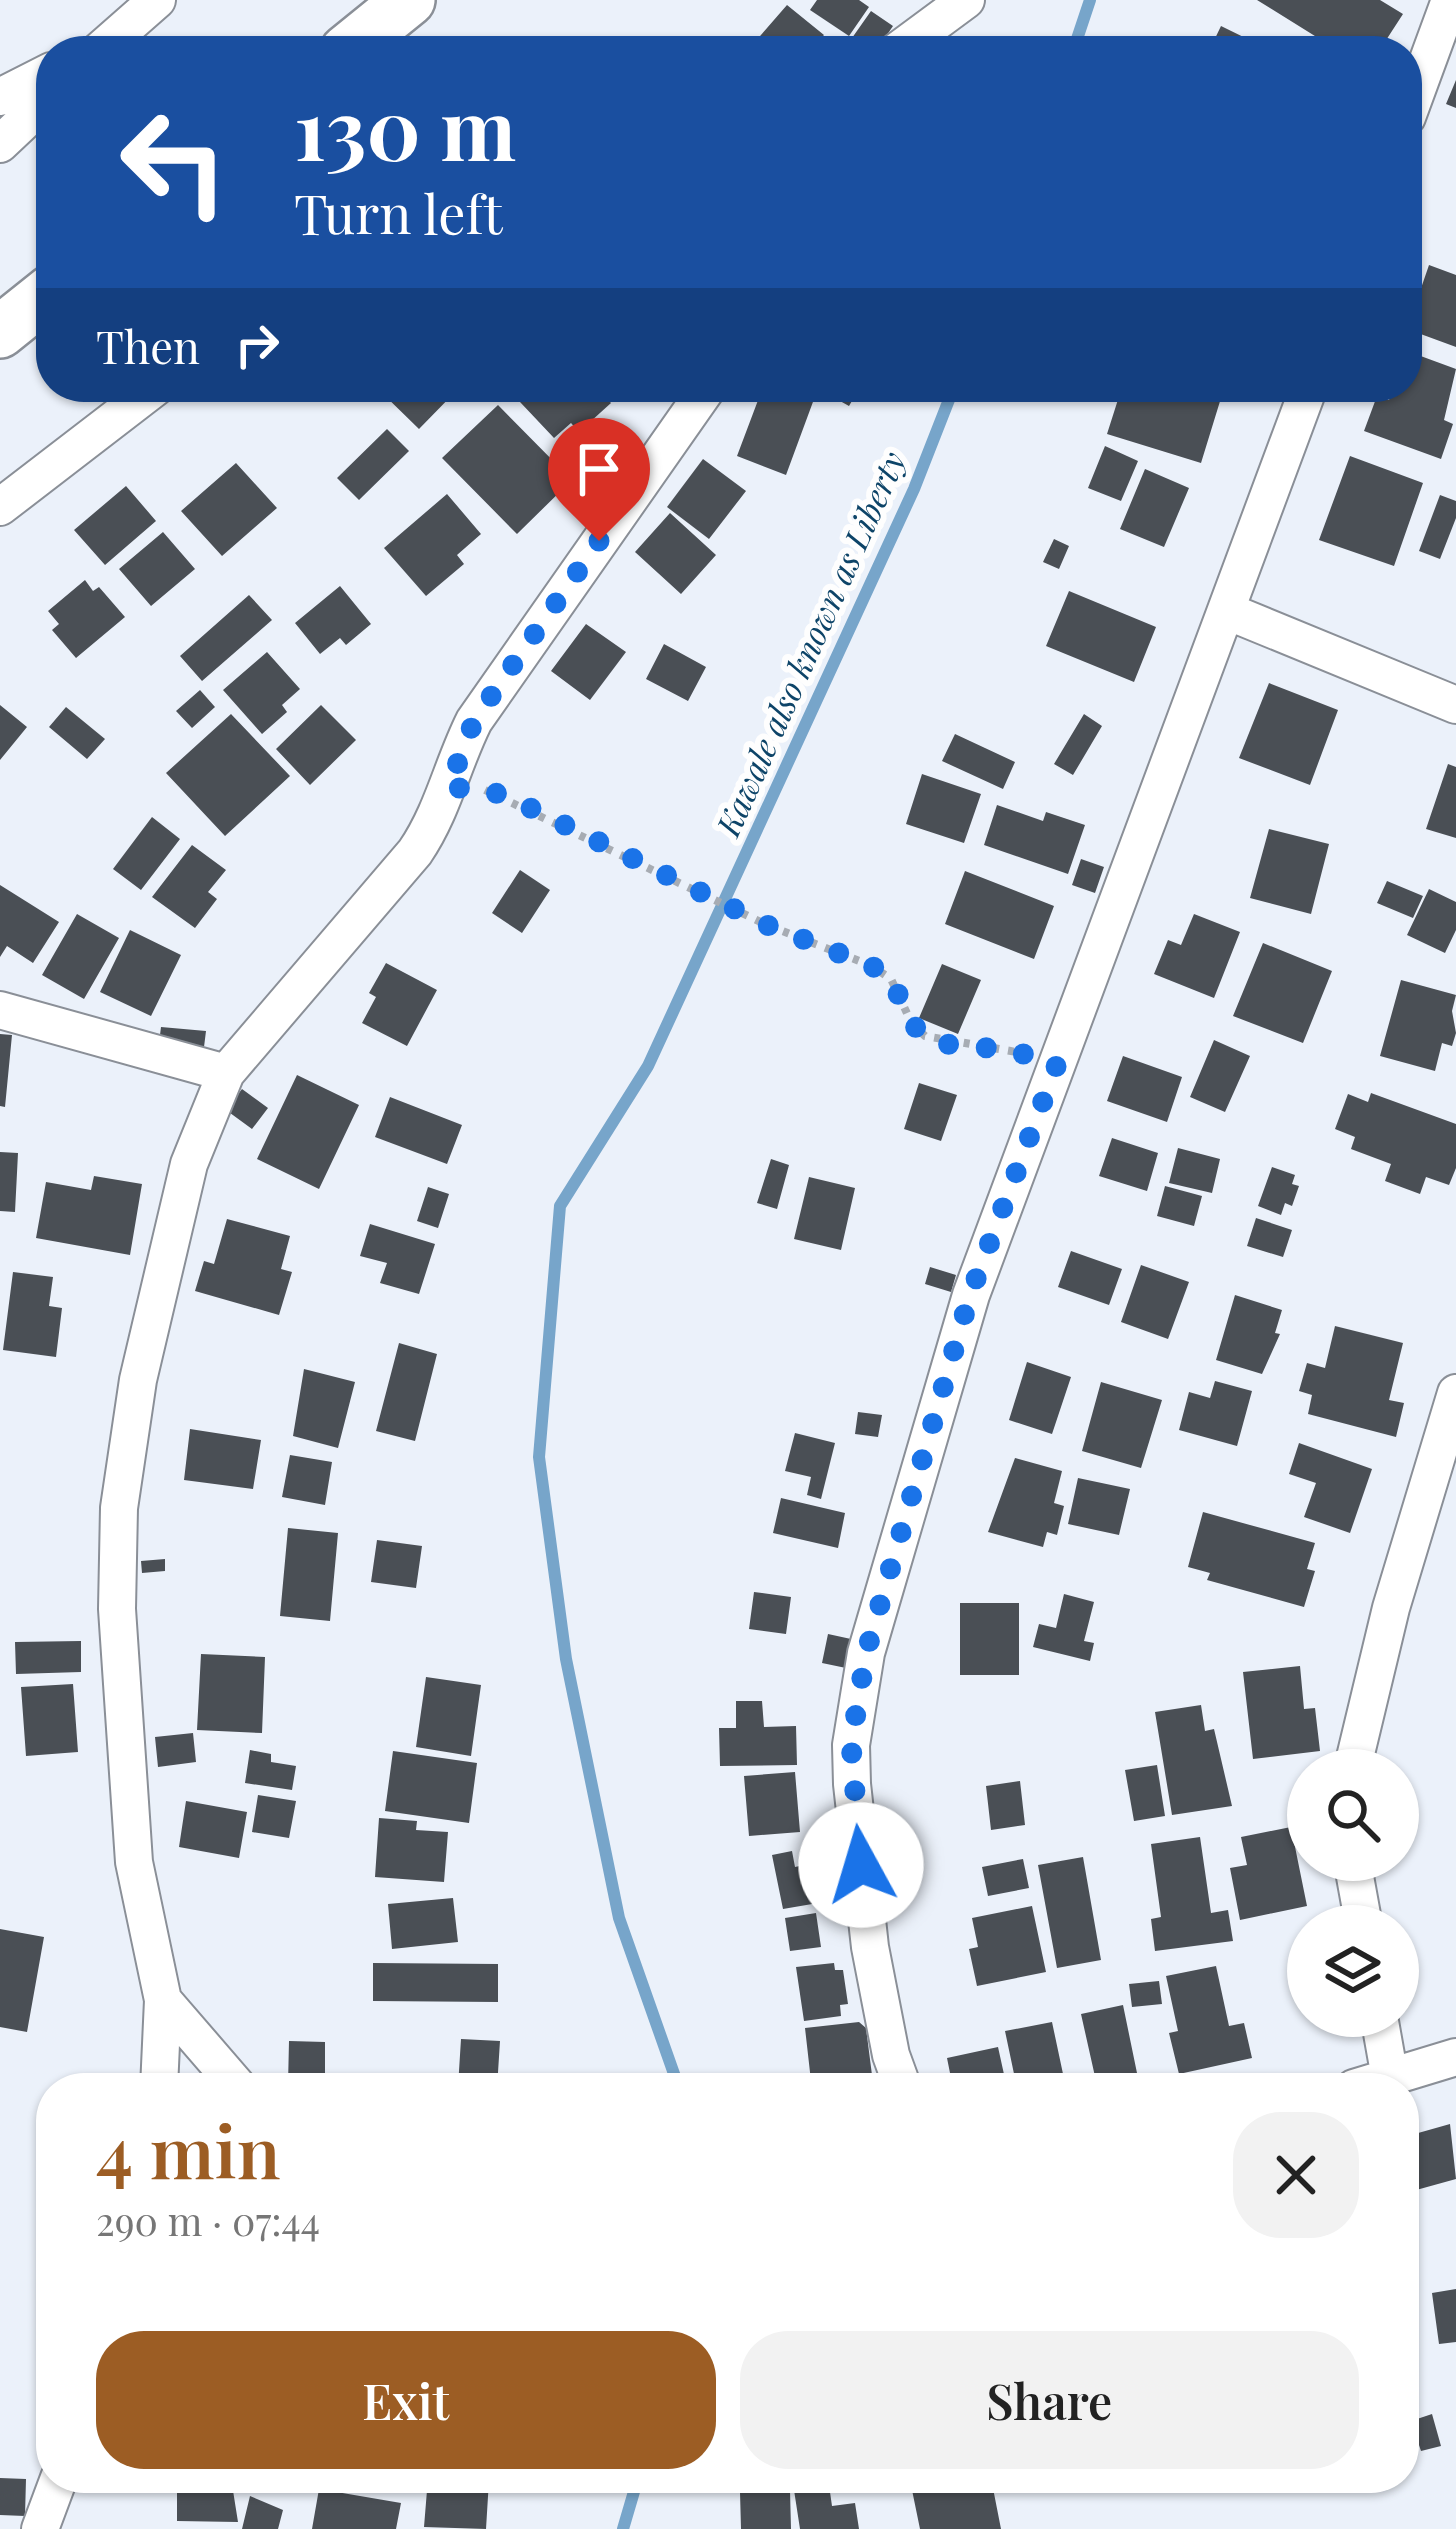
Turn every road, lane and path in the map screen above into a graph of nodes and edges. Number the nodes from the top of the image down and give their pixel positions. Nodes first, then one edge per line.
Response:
1 (157, 0) edge
2 (409, 0) edge
3 (966, 0) edge
4 (1450, 0) edge
5 (113, 36) edge
6 (365, 36) edge
7 (917, 36) edge
8 (1422, 76) edge
9 (36, 79) edge
10 (0, 97) edge
11 (36, 110) edge
12 (0, 144) edge
13 (36, 303) edge
14 (0, 332) edge
15 (136, 402) edge
16 (697, 402) edge
17 (1304, 402) edge
18 (0, 507) edge
19 (1227, 611) junction
20 (1456, 705) edge
21 (448, 788) junction
22 (0, 1010) edge
23 (1057, 1064) junction
24 (226, 1073) junction
25 (1456, 1393) edge
26 (1357, 1749) edge
27 (163, 2000) junction
28 (1383, 2037) edge
29 (1456, 2057) edge
30 (161, 2073) edge
31 (226, 2073) edge
32 (898, 2073) edge
33 (1389, 2073) edge
34 (1406, 2073) edge
35 (53, 2493) edge
36 (40, 2529) edge

1 - 5 street
2 - 6 street
3 - 7 street
4 - 8 street
9 - 10 street
11 - 12 street
13 - 14 street
15 - 18 street
16 - 21 street
17 - 19 street
19 - 20 street
19 - 23 street
21 - 23 path
21 - 24 street
22 - 24 street
23 - 32 street
24 - 27 street
25 - 26 street
27 - 30 street
27 - 31 street
28 - 33 street
29 - 34 street
35 - 36 street

